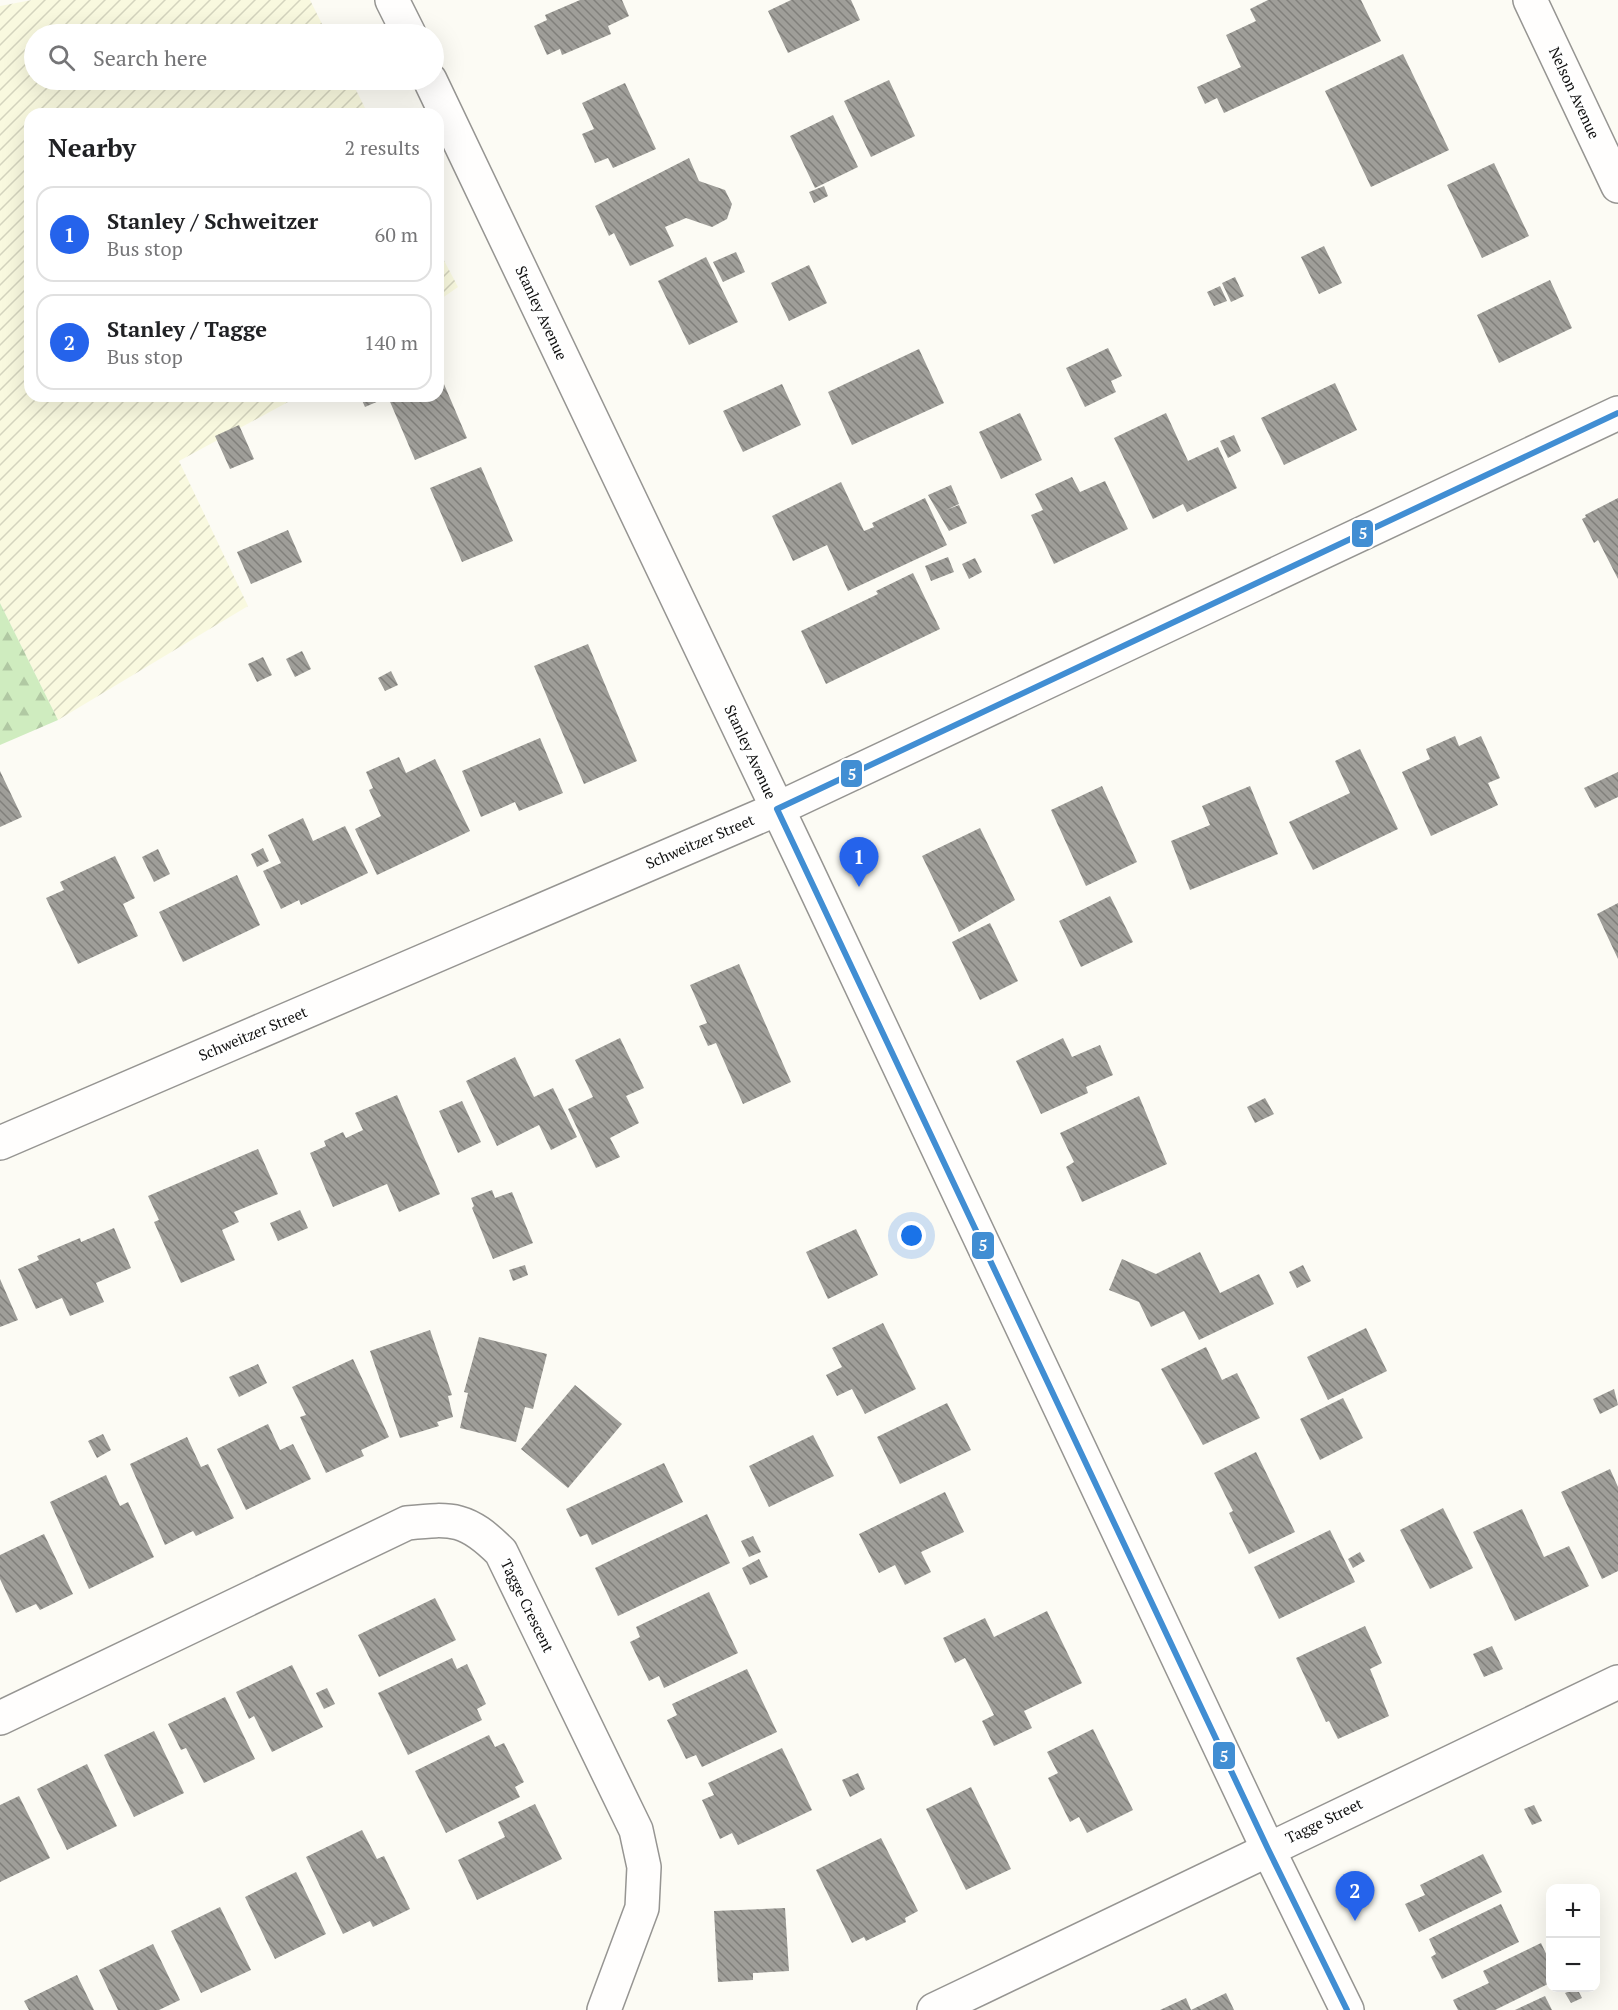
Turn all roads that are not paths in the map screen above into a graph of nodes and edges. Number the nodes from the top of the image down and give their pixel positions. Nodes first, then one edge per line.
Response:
1 (392, 0) edge
2 (1530, 0) edge
3 (404, 24) edge
4 (435, 90) edge
5 (443, 108) edge
6 (444, 109) edge
7 (1618, 186) edge
8 (1618, 413) edge
9 (777, 809) junction
10 (0, 1143) edge
11 (1618, 1682) edge
12 (0, 1718) edge
13 (1268, 1849) junction
14 (604, 2010) edge
15 (934, 2010) edge
16 (1347, 2010) edge

1 - 3 street
2 - 7 street, Nelson Avenue
4 - 5 street, Stanley Avenue
6 - 9 street, Stanley Avenue
8 - 9 street, Schweitzer Street
9 - 10 street, Schweitzer Street
9 - 13 street, Stanley Avenue
11 - 13 street, Tagge Street
12 - 14 street, Tagge Crescent
13 - 15 street, Tagge Street
13 - 16 street, Stanley Avenue

